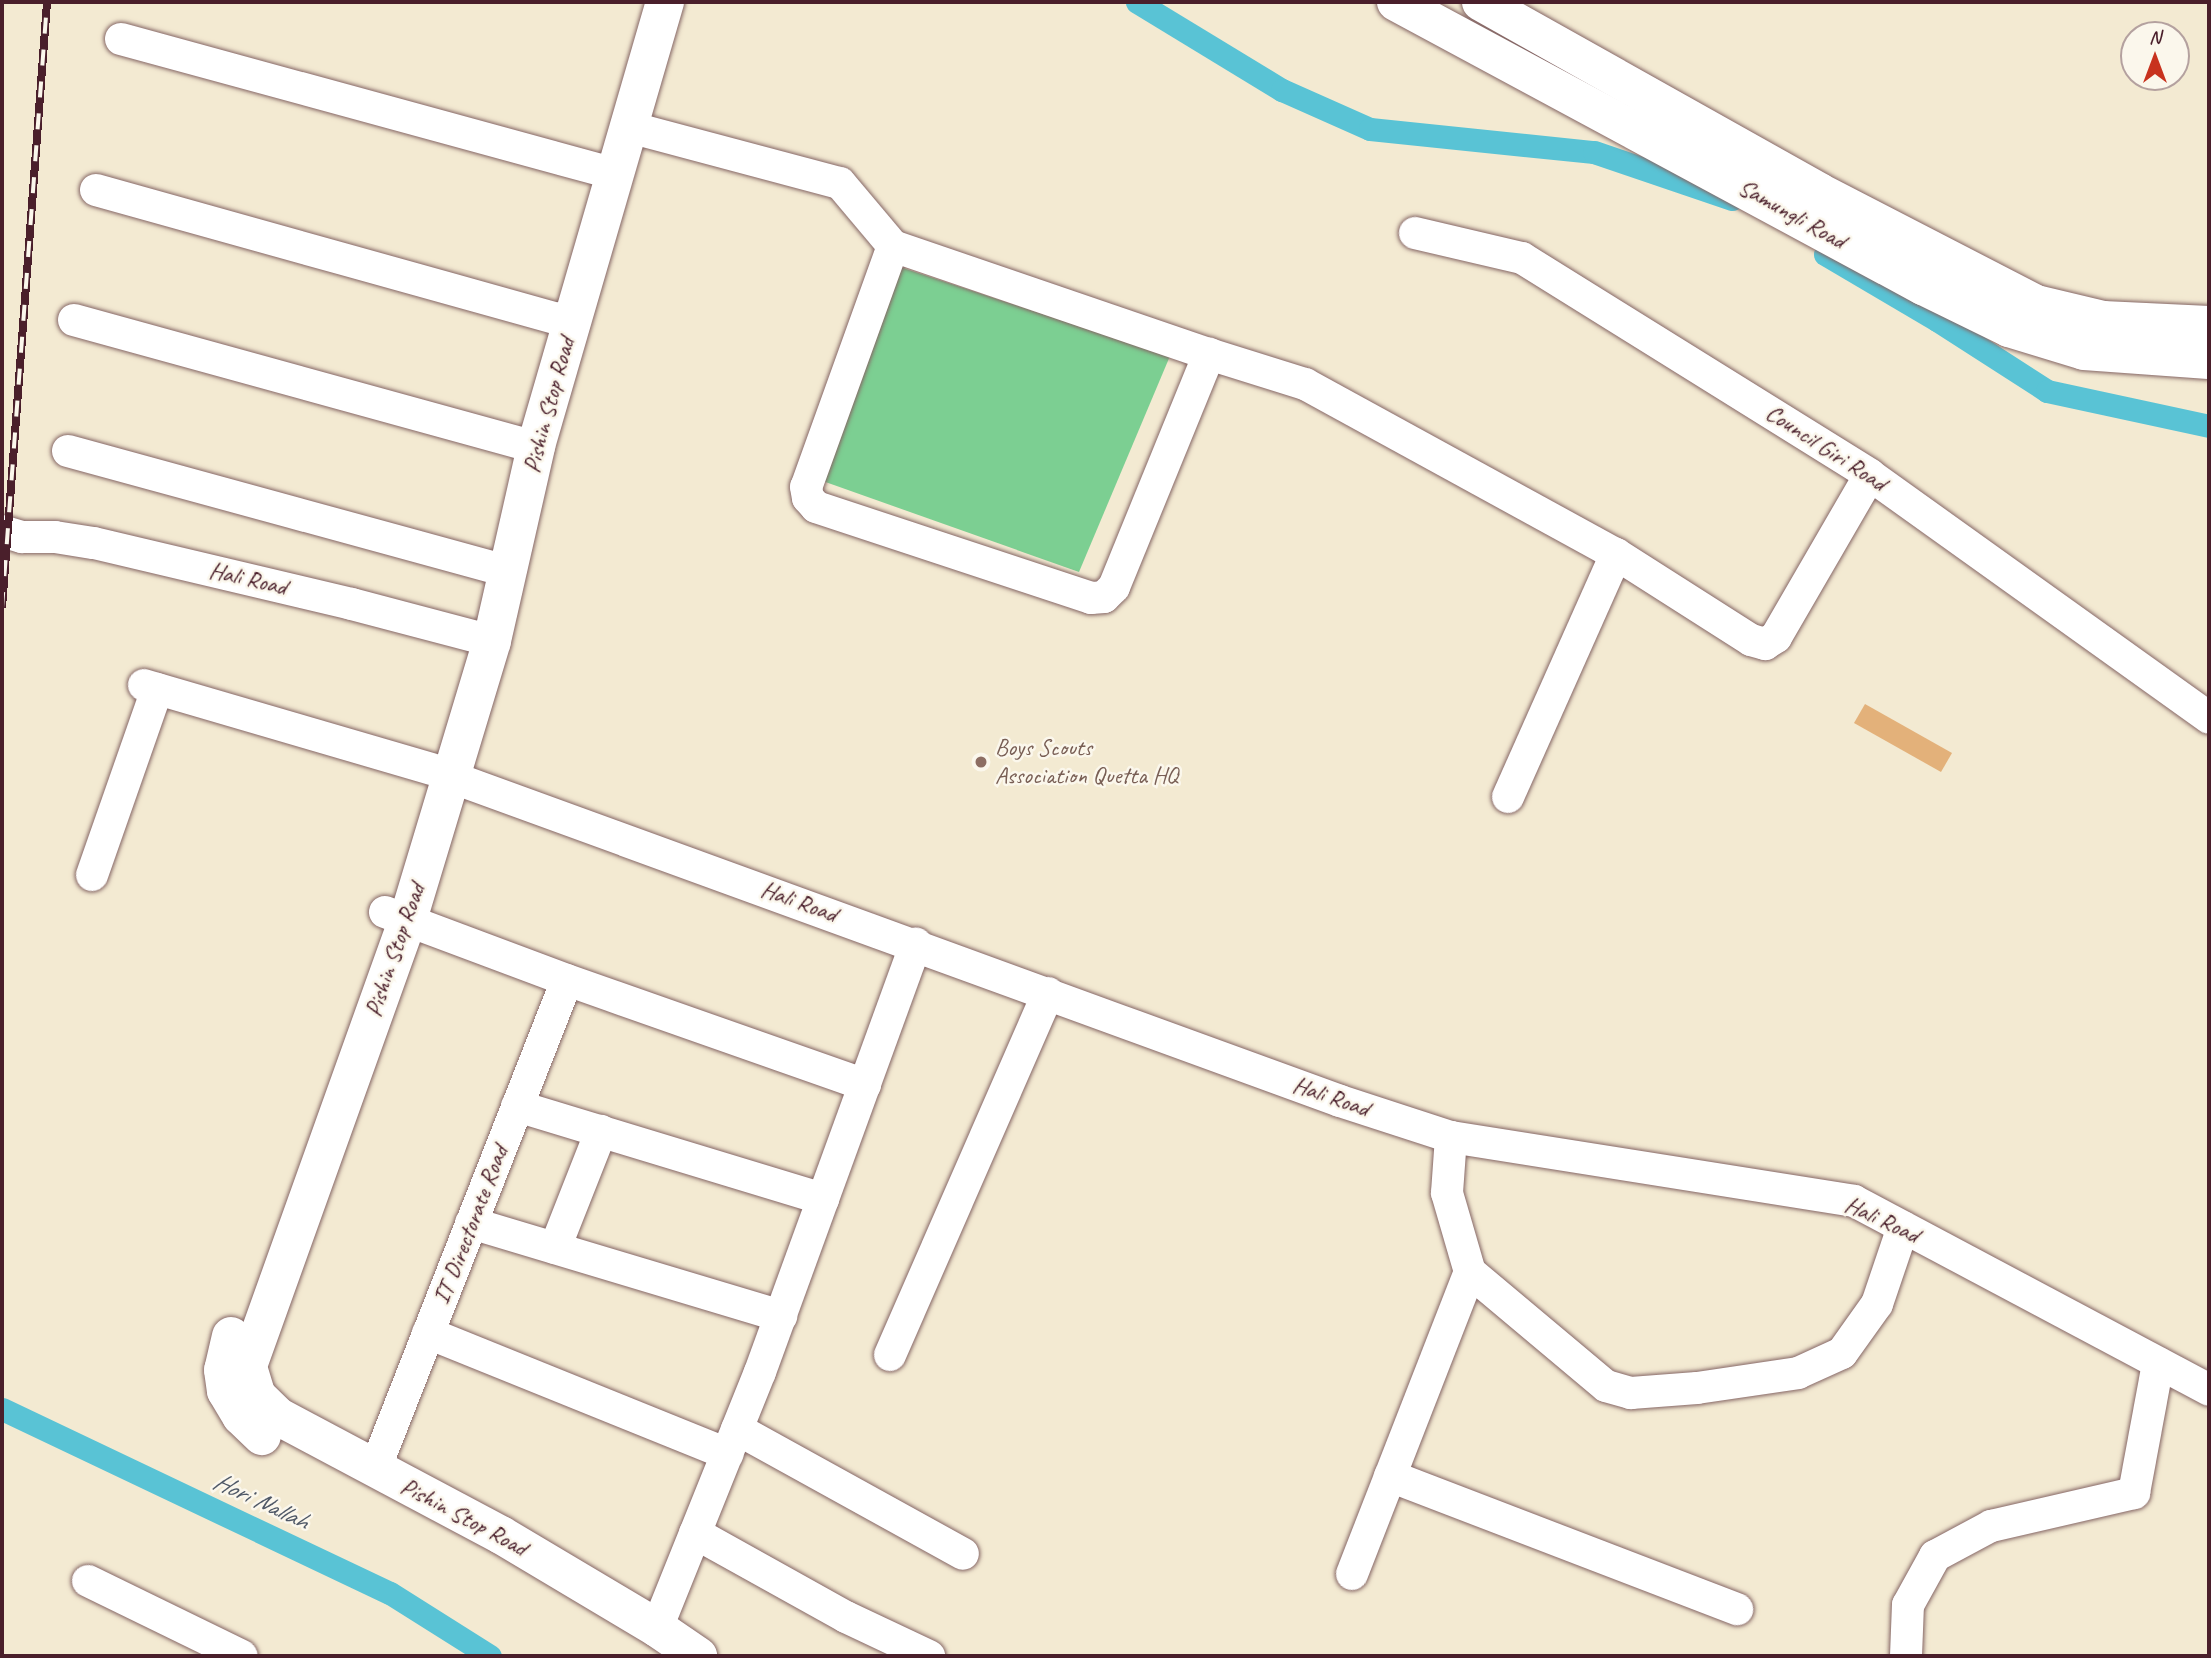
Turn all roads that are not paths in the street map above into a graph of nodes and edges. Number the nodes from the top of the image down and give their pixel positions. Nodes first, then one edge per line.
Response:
1 (647, 2) edge
2 (665, 2) edge
3 (1396, 2) edge
4 (1481, 2) edge
5 (121, 39) dead end
6 (629, 127) junction
7 (606, 172) junction
8 (96, 190) dead end
9 (1415, 233) dead end
10 (893, 246) junction
11 (74, 320) dead end
12 (565, 321) junction
13 (2209, 324) edge
14 (1209, 354) junction
15 (2209, 360) edge
16 (529, 445) junction
17 (68, 451) dead end
18 (1870, 475) junction
19 (2, 531) edge
20 (1616, 554) junction
21 (500, 569) junction
22 (484, 639) junction
23 (2209, 718) edge
24 (442, 773) junction
25 (1508, 796) dead end
26 (92, 875) dead end
27 (396, 915) junction
28 (916, 944) junction
29 (567, 980) junction
30 (1048, 993) junction
31 (865, 1085) junction
32 (517, 1106) junction
33 (601, 1131) junction
34 (1451, 1137) junction
35 (823, 1199) junction
36 (471, 1223) junction
37 (1903, 1227) junction
38 (555, 1248) junction
39 (1470, 1272) junction
40 (781, 1316) junction
41 (428, 1333) junction
42 (890, 1355) dead end
43 (2158, 1363) junction
44 (2209, 1390) edge
45 (732, 1441) junction
46 (375, 1469) junction
47 (1390, 1476) junction
48 (695, 1533) junction
49 (963, 1554) dead end
50 (1352, 1574) dead end
51 (88, 1581) dead end
52 (1737, 1609) dead end
53 (657, 1642) edge
54 (242, 1656) edge
55 (698, 1656) edge
56 (929, 1656) edge
57 (1906, 1656) edge

1 - 7 main road, Pishin Stop Road
2 - 6 main road, Pishin Stop Road
3 - 15 main road, Samungli Road
4 - 13 main road, Samungli Road
5 - 7 street
6 - 7 main road, Pishin Stop Road
6 - 10 street
7 - 12 main road, Pishin Stop Road
8 - 12 street
9 - 18 street, Council Giri Road
10 - 14 street
10 - 14 street
11 - 16 street
12 - 16 main road, Pishin Stop Road
14 - 20 street
16 - 21 main road, Pishin Stop Road
17 - 21 street
18 - 20 street
18 - 23 street, Council Giri Road
19 - 22 street, Hali Road
20 - 25 street
21 - 22 main road, Pishin Stop Road
22 - 24 main road, Pishin Stop Road
24 - 26 street, Hali Road
24 - 27 main road, Pishin Stop Road
24 - 28 street, Hali Road
27 - 29 street
27 - 46 main road, Pishin Stop Road
27 - 53 main road, Pishin Stop Road
28 - 30 street, Hali Road
28 - 31 street
29 - 31 street
29 - 32 street, IT Directorate Road
30 - 34 street, Hali Road
30 - 42 street
31 - 35 street
32 - 33 street
32 - 36 street, IT Directorate Road
33 - 35 street
33 - 38 street
34 - 37 street, Hali Road
34 - 39 street
35 - 40 street
36 - 38 street
36 - 41 street, IT Directorate Road
37 - 39 street
37 - 43 street, Hali Road
38 - 40 street
39 - 47 street
40 - 45 street
41 - 45 street
41 - 46 street, IT Directorate Road
43 - 44 street, Hali Road
43 - 57 street
45 - 48 street
45 - 49 street
46 - 53 main road, Pishin Stop Road
47 - 50 street
47 - 52 street
48 - 53 street
48 - 56 street
51 - 54 street
53 - 55 main road, Pishin Stop Road

